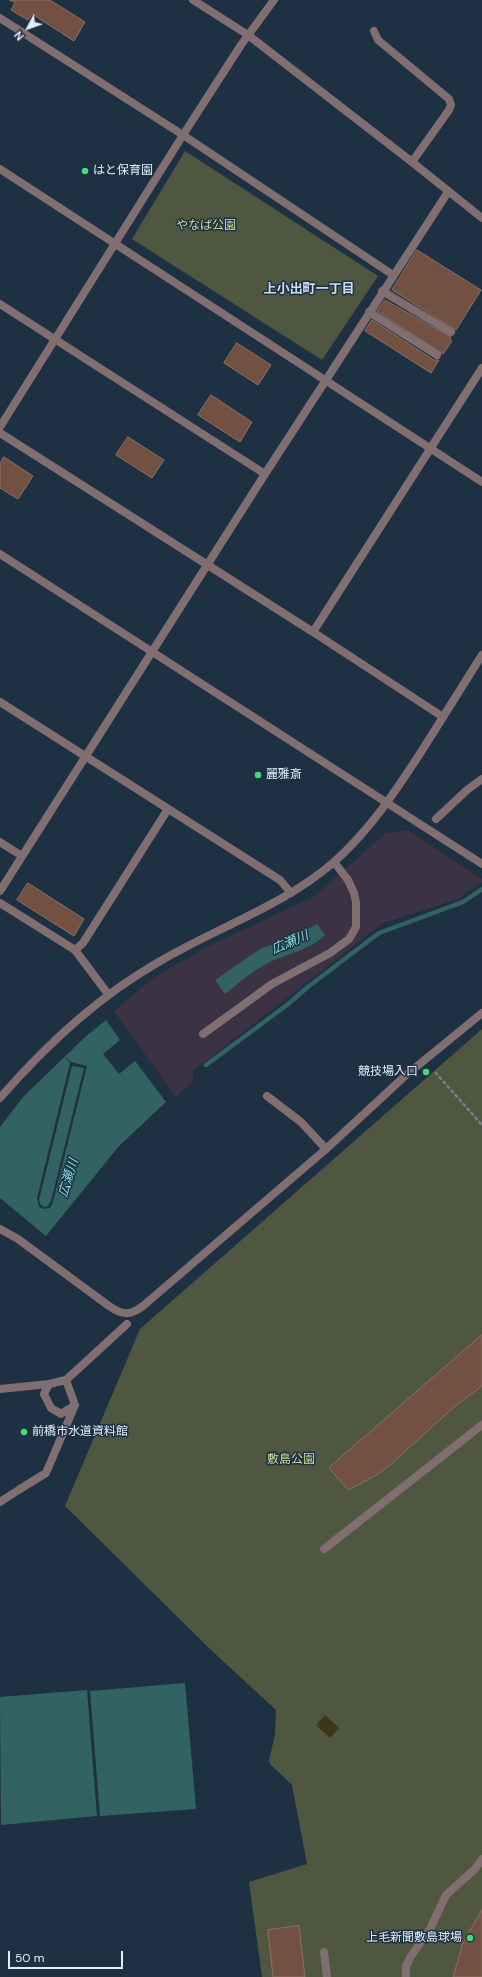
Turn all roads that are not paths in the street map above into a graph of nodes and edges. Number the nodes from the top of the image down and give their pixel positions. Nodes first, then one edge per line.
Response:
1 (193, 0) edge
2 (274, 0) edge
3 (0, 18) edge
4 (374, 31) dead end
5 (248, 35) junction
6 (183, 136) junction
7 (412, 162) junction
8 (0, 168) edge
9 (448, 192) junction
10 (482, 218) edge
11 (116, 242) junction
12 (393, 275) junction
13 (382, 291) junction
14 (0, 304) edge
15 (369, 312) junction
16 (451, 332) dead end
17 (55, 340) junction
18 (437, 354) dead end
19 (482, 368) edge
20 (325, 379) junction
21 (0, 426) edge
22 (0, 433) edge
23 (430, 448) junction
24 (265, 474) junction
25 (482, 482) edge
26 (0, 554) edge
27 (207, 565) junction
28 (313, 632) junction
29 (153, 652) junction
30 (482, 655) edge
31 (0, 702) edge
32 (443, 717) junction
33 (85, 756) junction
34 (482, 779) edge
35 (387, 803) junction
36 (168, 809) junction
37 (436, 820) dead end
38 (0, 842) edge
39 (22, 856) junction
40 (334, 862) junction
41 (482, 864) edge
42 (0, 891) edge
43 (291, 893) junction
44 (0, 903) edge
45 (75, 950) junction
46 (108, 994) junction
47 (482, 1013) edge
48 (203, 1034) dead end
49 (267, 1096) dead end
50 (0, 1098) edge
51 (326, 1149) junction
52 (0, 1229) edge
53 (127, 1324) dead end
54 (66, 1380) junction
55 (49, 1384) junction
56 (0, 1389) edge
57 (75, 1405) junction
58 (482, 1425) edge
59 (0, 1502) edge
60 (324, 1549) dead end
61 (482, 1858) edge
62 (324, 1952) dead end
63 (326, 1977) edge
64 (406, 1977) edge

1 - 5 street
2 - 5 street
3 - 6 street
4 - 7 street
5 - 6 street
5 - 7 street
6 - 11 street
6 - 12 street
7 - 9 street
8 - 11 street
9 - 10 street
9 - 12 street
11 - 17 street
11 - 20 street
12 - 13 street
13 - 15 street
13 - 16 street
14 - 17 street
15 - 18 street
15 - 20 street
17 - 21 street
17 - 24 street
19 - 23 street
20 - 23 street
20 - 24 street
22 - 27 street
23 - 25 street
23 - 28 street
24 - 27 street
26 - 29 street
27 - 28 street
27 - 29 street
28 - 32 street
29 - 33 street
29 - 35 street
30 - 32 street
31 - 33 street
32 - 35 street
33 - 36 street
33 - 39 street
34 - 37 street
35 - 40 street
35 - 41 street
36 - 43 street
36 - 45 street
38 - 39 street
39 - 42 street
40 - 43 street
40 - 48 street
43 - 46 street
44 - 45 street
45 - 46 street
46 - 50 street
47 - 51 street
49 - 51 street
51 - 52 street
53 - 54 street
54 - 55 street
54 - 57 street
55 - 56 street
55 - 57 street
57 - 59 street
58 - 60 street
61 - 64 street
62 - 63 street

